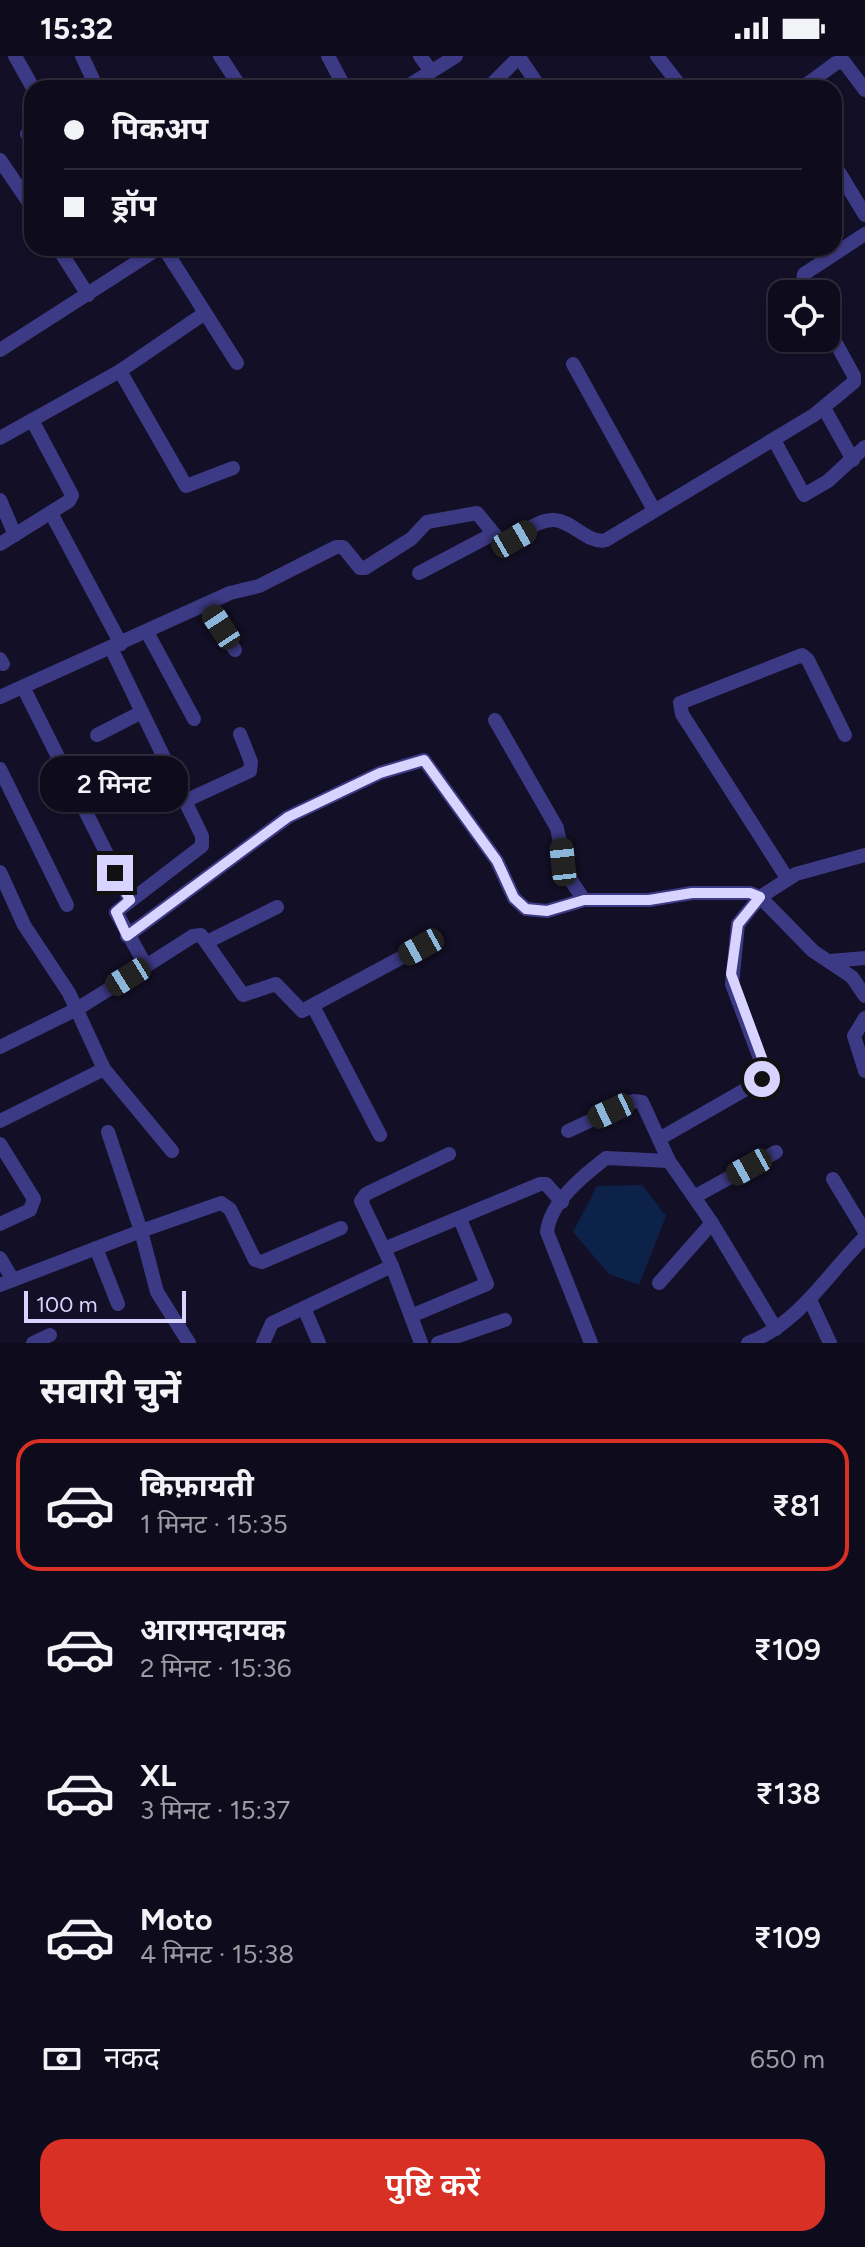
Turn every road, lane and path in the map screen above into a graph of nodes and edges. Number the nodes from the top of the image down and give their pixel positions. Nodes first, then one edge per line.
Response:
1 (15, 56) edge
2 (82, 56) edge
3 (220, 56) edge
4 (328, 56) edge
5 (420, 56) edge
6 (456, 56) edge
7 (520, 56) edge
8 (657, 56) edge
9 (816, 56) edge
10 (826, 70) junction
11 (431, 71) junction
12 (28, 80) edge
13 (93, 80) edge
14 (236, 80) edge
15 (341, 80) edge
16 (417, 80) edge
17 (496, 80) edge
18 (535, 80) edge
19 (676, 80) edge
20 (813, 80) edge
21 (865, 90) edge
22 (0, 160) edge
23 (842, 177) edge
24 (24, 195) edge
25 (865, 215) edge
26 (865, 234) edge
27 (842, 249) edge
28 (63, 256) edge
29 (146, 256) edge
30 (162, 256) edge
31 (831, 256) edge
32 (803, 280) edge
33 (88, 295) junction
34 (205, 313) junction
35 (0, 350) edge
36 (840, 351) edge
37 (237, 363) dead end
38 (573, 364) dead end
39 (120, 371) junction
40 (824, 408) junction
41 (32, 420) junction
42 (0, 438) edge
43 (774, 440) junction
44 (865, 447) edge
45 (853, 460) junction
46 (233, 468) dead end
47 (0, 500) edge
48 (654, 510) junction
49 (51, 513) junction
50 (15, 535) junction
51 (491, 535) junction
52 (0, 544) edge
53 (419, 573) dead end
54 (206, 604) junction
55 (147, 632) junction
56 (116, 646) junction
57 (235, 650) dead end
58 (23, 687) junction
59 (0, 697) edge
60 (142, 712) junction
61 (194, 719) dead end
62 (495, 720) dead end
63 (240, 734) dead end
64 (97, 735) dead end
65 (845, 735) dead end
66 (0, 769) edge
67 (185, 801) junction
68 (865, 855) edge
69 (0, 872) edge
70 (787, 878) junction
71 (760, 897) junction
72 (130, 900) junction
73 (584, 900) junction
74 (67, 905) dead end
75 (277, 907) dead end
76 (127, 936) junction
77 (207, 942) junction
78 (421, 947) dead end
79 (865, 958) edge
80 (830, 961) junction
81 (146, 966) junction
82 (865, 996) edge
83 (313, 1006) junction
84 (77, 1009) junction
85 (865, 1018) edge
86 (0, 1047) edge
87 (104, 1069) junction
88 (865, 1071) edge
89 (0, 1121) edge
90 (568, 1131) dead end
91 (108, 1132) dead end
92 (380, 1135) dead end
93 (659, 1139) junction
94 (172, 1151) dead end
95 (2, 1152) edge
96 (776, 1152) dead end
97 (449, 1154) dead end
98 (669, 1161) junction
99 (833, 1179) dead end
100 (694, 1197) junction
101 (562, 1202) junction
102 (460, 1219) junction
103 (712, 1223) junction
104 (0, 1224) edge
105 (341, 1228) dead end
106 (141, 1231) junction
107 (864, 1238) edge
108 (96, 1248) junction
109 (384, 1249) junction
110 (0, 1258) edge
111 (392, 1266) junction
112 (6, 1282) edge
113 (659, 1283) dead end
114 (810, 1300) junction
115 (118, 1304) dead end
116 (304, 1308) junction
117 (411, 1316) junction
118 (505, 1320) dead end
119 (776, 1329) junction
120 (50, 1335) dead end
121 (315, 1342) edge
122 (33, 1343) edge
123 (189, 1343) edge
124 (263, 1343) edge
125 (421, 1343) edge
126 (438, 1343) edge
127 (591, 1343) edge
128 (748, 1343) edge
129 (830, 1343) edge

1 - 12 street
2 - 13 street
3 - 14 street
4 - 15 street
5 - 11 street
6 - 11 street
7 - 17 street
7 - 18 street
8 - 19 street
9 - 10 street
10 - 20 street
10 - 21 street
11 - 16 street
22 - 24 street
23 - 25 street
26 - 27 street
28 - 33 street
29 - 33 street
30 - 34 street
31 - 32 street
33 - 35 street
34 - 37 street
34 - 39 street
36 - 40 street
38 - 48 street
39 - 41 street
39 - 46 street
40 - 43 street
40 - 45 street
41 - 42 street
41 - 49 street
43 - 45 street
43 - 48 street
44 - 45 street
47 - 50 street
48 - 51 street
49 - 50 street
49 - 56 street
50 - 52 street
51 - 53 street
51 - 54 street
54 - 55 street
54 - 57 street
55 - 56 street
55 - 61 street
56 - 58 street
56 - 60 street
58 - 59 street
58 - 72 street
60 - 64 street
60 - 67 street
62 - 73 street
63 - 67 street
65 - 70 street
66 - 74 street
67 - 72 street
68 - 70 street
69 - 84 street
70 - 71 street
71 - 73 street
71 - 80 street
71 - 93 street
72 - 76 street
73 - 76 street
75 - 77 street
76 - 81 street
77 - 81 street
77 - 83 street
78 - 83 street
79 - 80 street
80 - 82 street
81 - 84 street
83 - 92 street
84 - 86 street
84 - 87 street
85 - 88 street
87 - 89 street
87 - 94 street
90 - 93 street
91 - 106 street
93 - 98 street
95 - 104 street
96 - 100 street
97 - 109 street
98 - 100 street
98 - 101 street
99 - 107 street
100 - 103 street
101 - 102 street
101 - 127 street
102 - 109 street
102 - 117 street
103 - 113 street
103 - 119 street
105 - 106 street
106 - 108 street
106 - 123 street
107 - 114 street
108 - 112 street
108 - 115 street
109 - 111 street
110 - 112 street
111 - 116 street
111 - 117 street
114 - 119 street
114 - 129 street
116 - 121 street
116 - 124 street
117 - 125 street
118 - 126 street
119 - 128 street
120 - 122 street

